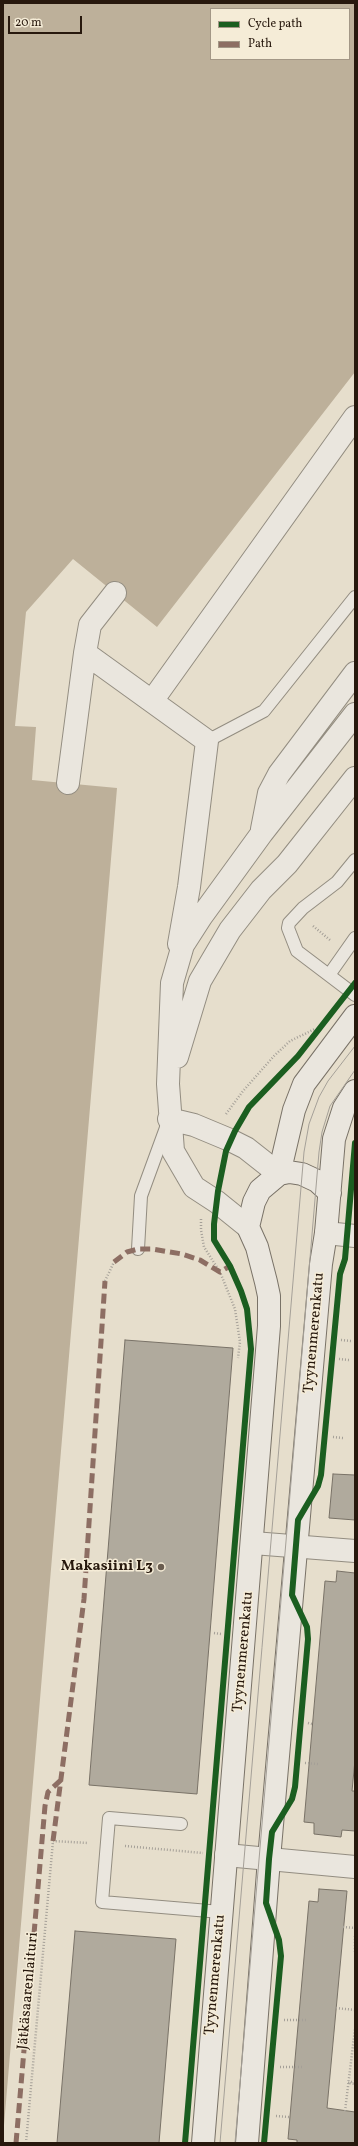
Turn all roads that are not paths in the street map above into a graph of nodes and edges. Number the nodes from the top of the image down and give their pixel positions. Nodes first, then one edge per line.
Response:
1 (355, 417) edge
2 (115, 593) dead end
3 (355, 597) edge
4 (85, 653) junction
5 (355, 673) edge
6 (152, 701) junction
7 (355, 714) edge
8 (208, 741) junction
9 (355, 778) edge
10 (68, 783) dead end
11 (262, 834) junction
12 (355, 860) edge
13 (355, 938) edge
14 (329, 975) junction
15 (172, 983) junction
16 (355, 995) edge
17 (355, 1016) edge
18 (168, 1084) junction
19 (355, 1091) edge
20 (169, 1119) junction
21 (279, 1174) junction
22 (330, 1193) junction
23 (248, 1227) junction
24 (326, 1233) junction
25 (355, 1236) edge
26 (138, 1249) dead end
27 (253, 1543) junction
28 (296, 1546) junction
29 (355, 1550) edge
30 (181, 1824) dead end
31 (226, 1855) junction
32 (269, 1859) junction
33 (355, 1867) edge
34 (221, 1912) junction
35 (202, 2143) edge
36 (247, 2143) edge

1 - 6 street
2 - 4 street
3 - 8 lane
4 - 6 street
4 - 10 street
5 - 11 street
6 - 8 street
7 - 11 street
8 - 15 street
9 - 18 street
11 - 15 street
12 - 14 lane
13 - 14 lane
14 - 16 lane
15 - 18 street
17 - 21 street
18 - 20 street
19 - 22 street, Tyynenmerenkatu
20 - 21 street
20 - 23 street
20 - 26 lane
21 - 22 street
21 - 23 street
22 - 24 street, Tyynenmerenkatu
23 - 27 street, Tyynenmerenkatu
24 - 25 street
24 - 28 street, Tyynenmerenkatu
27 - 28 street
27 - 31 street, Tyynenmerenkatu
28 - 29 street
28 - 32 street, Tyynenmerenkatu
30 - 34 lane
31 - 32 street
31 - 34 street, Tyynenmerenkatu
32 - 33 street
32 - 36 street, Tyynenmerenkatu
34 - 35 street, Tyynenmerenkatu

